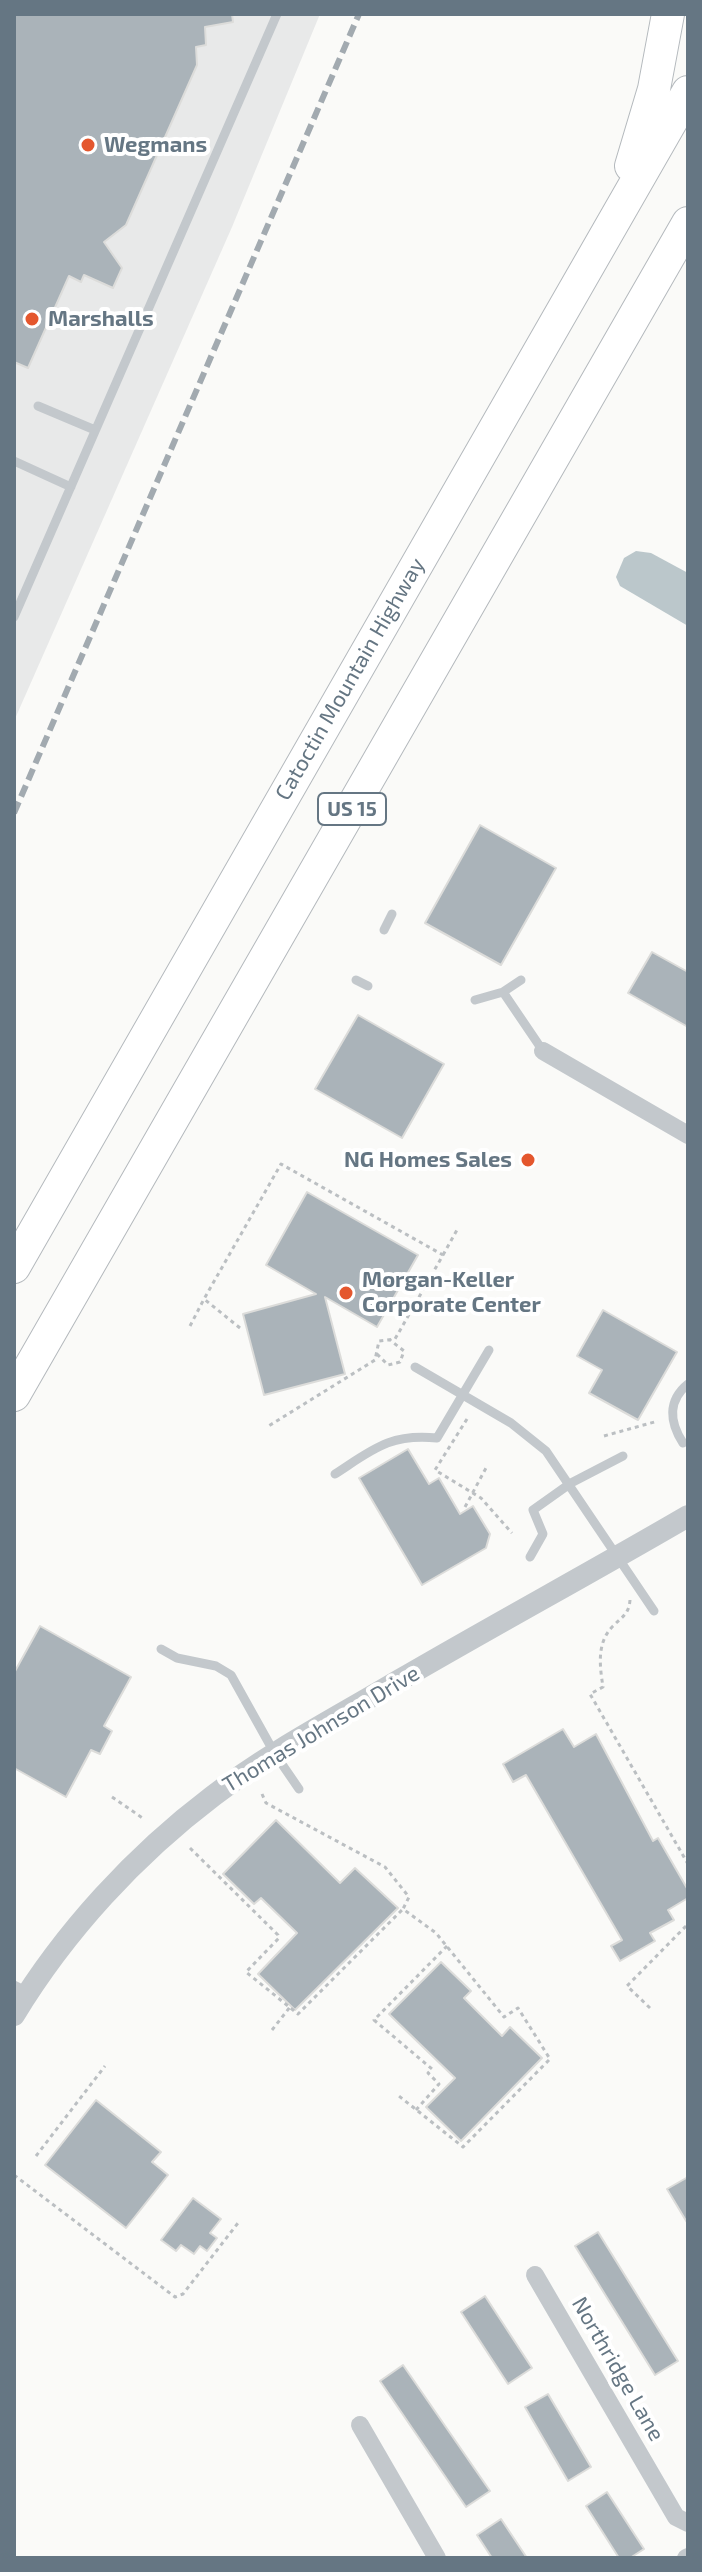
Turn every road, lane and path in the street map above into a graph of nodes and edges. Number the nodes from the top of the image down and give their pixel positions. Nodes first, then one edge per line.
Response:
1 (277, 14) edge
2 (668, 14) edge
3 (688, 92) edge
4 (615, 219) junction
5 (688, 223) edge
6 (38, 406) dead end
7 (95, 430) junction
8 (14, 461) edge
9 (71, 487) junction
10 (14, 617) edge
11 (392, 914) dead end
12 (384, 930) dead end
13 (356, 980) dead end
14 (521, 980) dead end
15 (368, 986) dead end
16 (503, 992) junction
17 (475, 1000) dead end
18 (543, 1051) joint
19 (688, 1135) edge
20 (457, 1230) dead end
21 (443, 1255) junction
22 (14, 1267) edge
23 (204, 1299) junction
24 (190, 1326) dead end
25 (240, 1328) dead end
26 (390, 1340) junction
27 (489, 1350) dead end
28 (377, 1354) junction
29 (415, 1367) dead end
30 (688, 1384) edge
31 (14, 1395) edge
32 (463, 1395) junction
33 (659, 1410) dead end
34 (467, 1419) dead end
35 (267, 1427) dead end
36 (604, 1436) dead end
37 (683, 1443) dead end
38 (623, 1456) dead end
39 (486, 1468) dead end
40 (335, 1474) dead end
41 (571, 1483) junction
42 (473, 1491) junction
43 (465, 1507) dead end
44 (688, 1516) edge
45 (512, 1533) dead end
46 (530, 1557) dead end
47 (617, 1557) junction
48 (628, 1594) dead end
49 (654, 1611) dead end
50 (161, 1649) dead end
51 (275, 1754) junction
52 (299, 1789) dead end
53 (262, 1794) dead end
54 (112, 1797) dead end
55 (144, 1819) dead end
56 (190, 1848) dead end
57 (688, 1864) edge
58 (403, 1909) junction
59 (688, 1924) edge
60 (447, 1946) junction
61 (21, 1988) edge
62 (290, 2007) junction
63 (650, 2008) dead end
64 (14, 2015) edge
65 (272, 2030) dead end
66 (105, 2066) dead end
67 (399, 2096) dead end
68 (416, 2110) junction
69 (36, 2156) dead end
70 (14, 2175) edge
71 (238, 2223) dead end
72 (535, 2275) dead end
73 (360, 2425) dead end
74 (688, 2523) edge
75 (437, 2558) edge

1 - 7 lane
2 - 4 highway
3 - 4 highway, Catoctin Mountain Highway / US 15
4 - 22 highway, Catoctin Mountain Highway / US 15
5 - 31 highway, US 15
6 - 7 lane
7 - 9 lane
8 - 9 lane
9 - 10 lane
11 - 12 lane
13 - 15 lane
14 - 16 lane
16 - 17 lane
16 - 18 lane
18 - 19 street
20 - 21 path
21 - 23 path
21 - 26 path
23 - 24 path
23 - 25 path
26 - 28 path
26 - 28 path
27 - 32 lane
28 - 35 path
29 - 32 lane
30 - 37 lane
32 - 40 lane
32 - 41 lane
33 - 36 path
34 - 42 path
38 - 41 lane
39 - 42 path
41 - 46 lane
41 - 47 lane
42 - 43 path
42 - 45 path
44 - 47 street, Thomas Johnson Drive
47 - 49 lane
47 - 51 street, Thomas Johnson Drive
48 - 57 path
50 - 51 lane
51 - 52 lane
51 - 61 street, Thomas Johnson Drive
53 - 58 path
54 - 55 path
56 - 62 path
58 - 60 path
58 - 62 path
59 - 63 path
60 - 68 path
60 - 68 path
61 - 64 street, Thomas Johnson Drive
62 - 65 path
66 - 69 path
67 - 68 path
70 - 71 path
72 - 74 street, Northridge Lane
73 - 75 street

